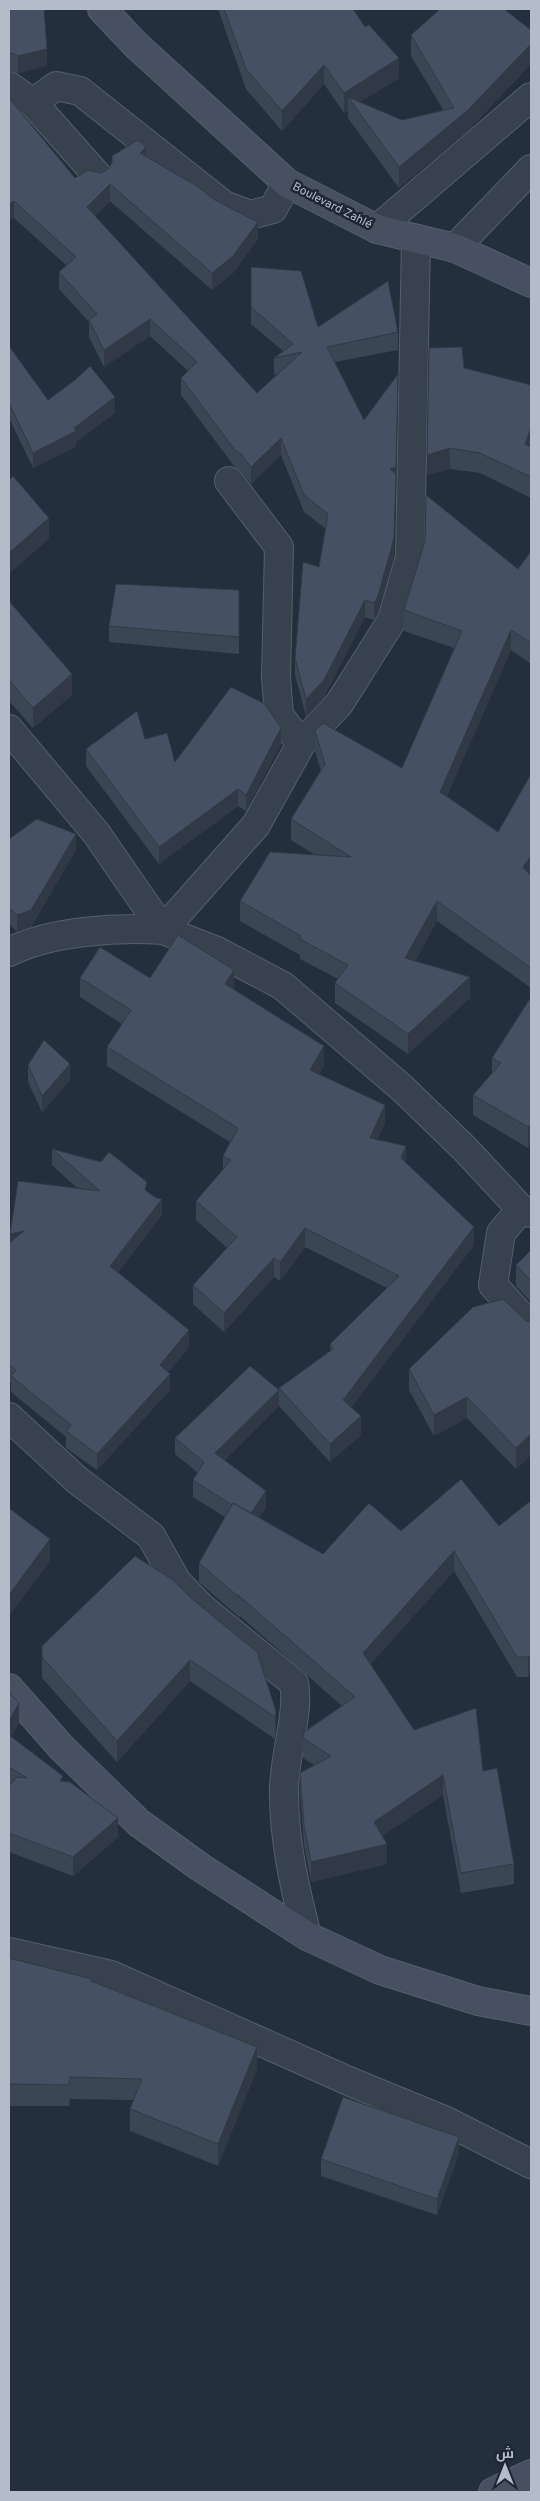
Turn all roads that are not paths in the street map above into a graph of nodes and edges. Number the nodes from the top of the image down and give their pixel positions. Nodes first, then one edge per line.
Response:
1 (102, 9) edge
2 (9, 86) edge
3 (531, 97) edge
4 (33, 103) junction
5 (531, 169) edge
6 (97, 175) edge
7 (287, 183) junction
8 (377, 229) junction
9 (416, 239) junction
10 (454, 248) junction
11 (531, 283) edge
12 (229, 482) dead end
13 (9, 729) edge
14 (301, 744) junction
15 (164, 930) junction
16 (9, 952) edge
17 (526, 1211) edge
18 (531, 1327) edge
19 (9, 1417) edge
20 (9, 1688) edge
21 (307, 1936) junction
22 (9, 1952) edge
23 (531, 2011) edge
24 (531, 2164) edge
25 (531, 2474) edge
26 (493, 2492) edge

1 - 7 street, Boulevard Zahlé
2 - 4 street
3 - 8 street
4 - 6 street
4 - 7 street
5 - 10 street
7 - 8 street, Boulevard Zahlé
8 - 9 street, Boulevard Zahlé
9 - 10 street, Boulevard Zahlé
9 - 14 street
10 - 11 street, Boulevard Zahlé
12 - 14 street
13 - 15 street
14 - 15 street
15 - 16 street
15 - 17 street
17 - 18 street
19 - 21 street
20 - 21 street
21 - 23 street
22 - 24 street
25 - 26 street

